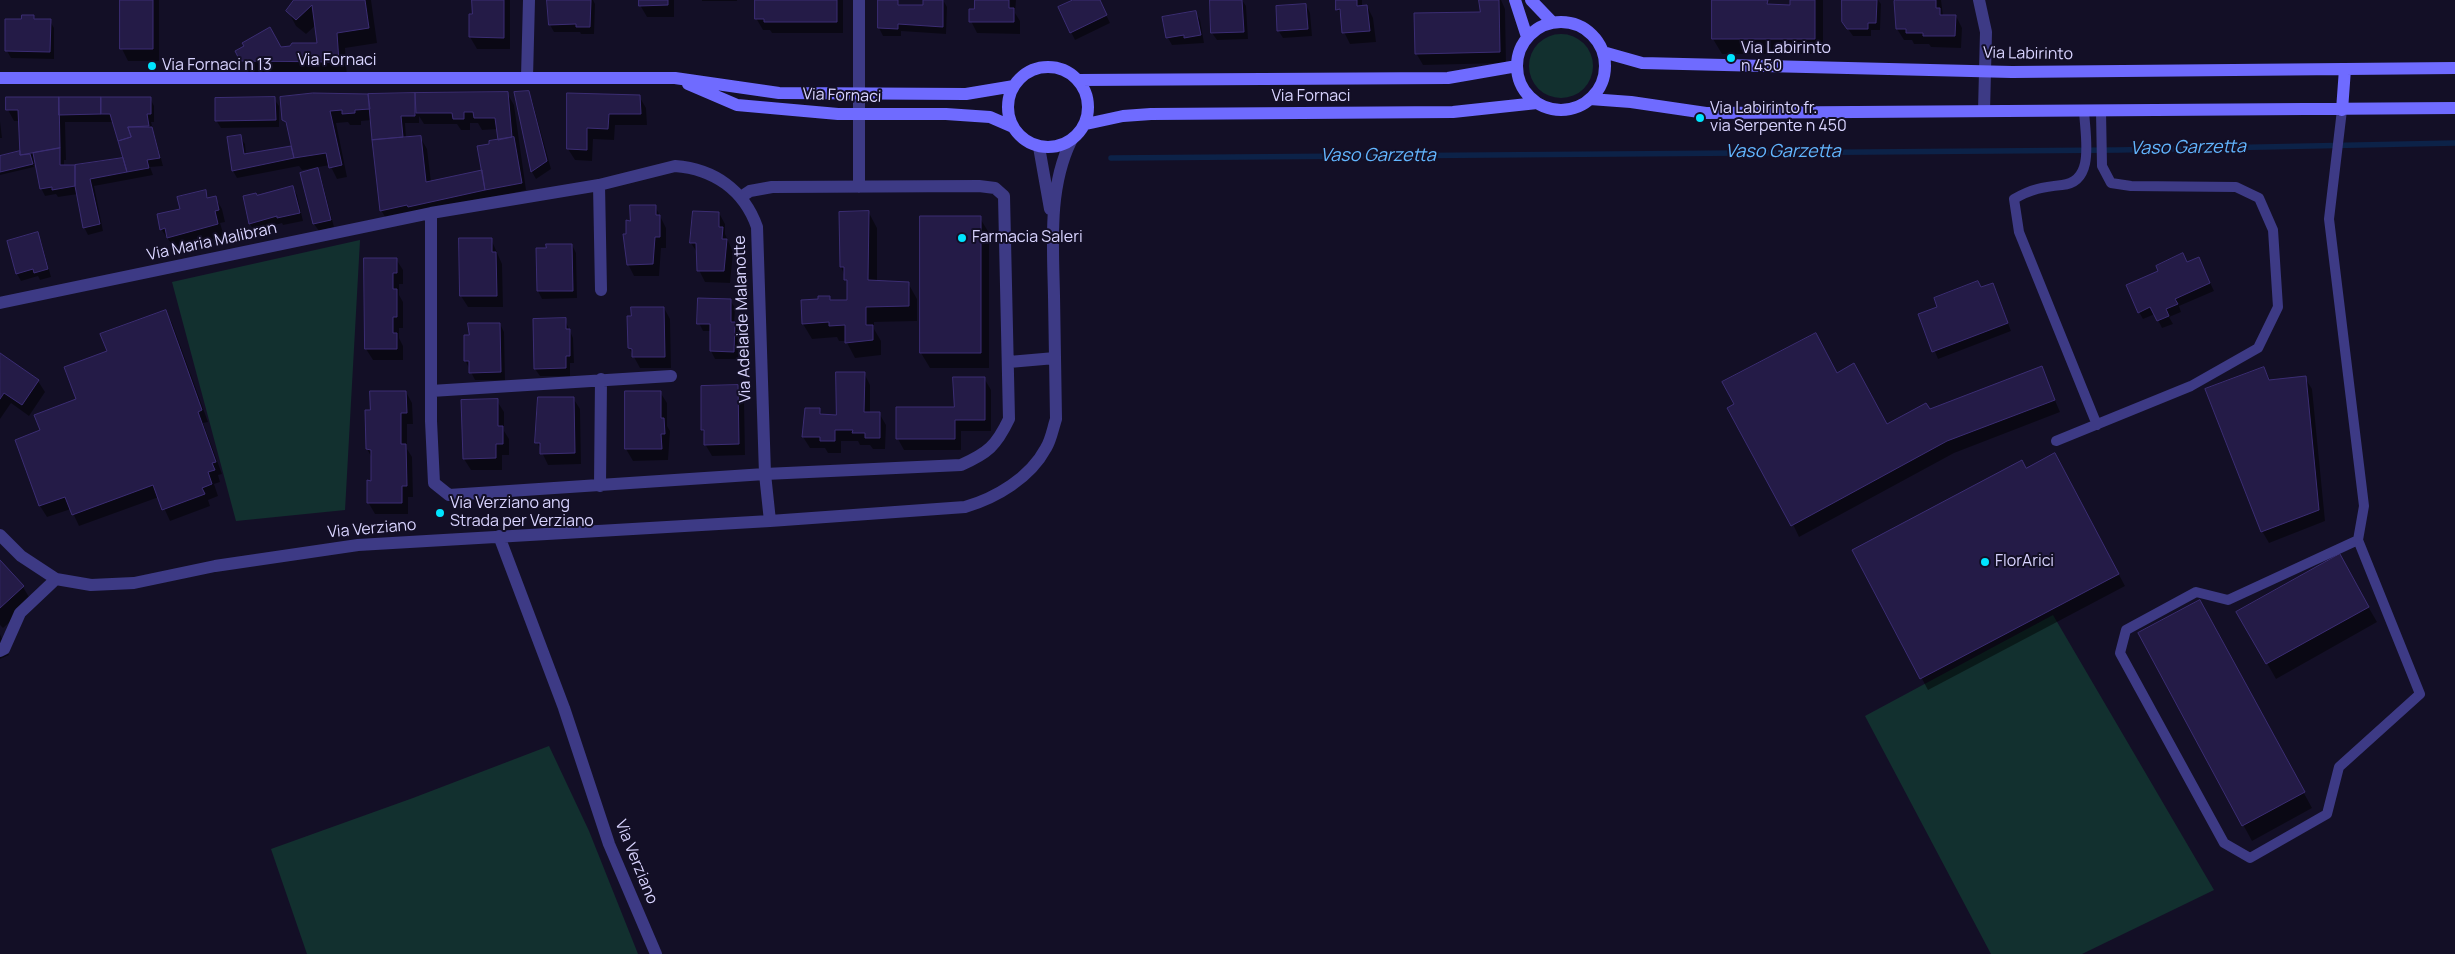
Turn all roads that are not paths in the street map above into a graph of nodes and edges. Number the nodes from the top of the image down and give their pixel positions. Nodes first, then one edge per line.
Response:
1 (529, 0) edge
2 (859, 0) edge
3 (1515, 0) edge
4 (1530, 0) edge
5 (1979, 0) edge
6 (1552, 22) junction
7 (1527, 37) junction
8 (1603, 52) junction
9 (1517, 66) junction
10 (2455, 68) edge
11 (2345, 69) junction
12 (1985, 70) junction
13 (527, 77) junction
14 (0, 78) edge
15 (675, 78) junction
16 (1078, 80) junction
17 (1014, 86) junction
18 (860, 93) junction
19 (1590, 100) junction
20 (1537, 103) junction
21 (2455, 108) edge
22 (2084, 110) junction
23 (2101, 110) junction
24 (2342, 110) junction
25 (1984, 111) junction
26 (860, 114) junction
27 (1086, 124) junction
28 (1013, 127) junction
29 (1072, 141) junction
30 (1039, 147) junction
31 (599, 185) junction
32 (859, 186) junction
33 (741, 197) junction
34 (431, 213) junction
35 (1053, 228) junction
36 (601, 290) dead end
37 (0, 303) edge
38 (1055, 358) junction
39 (1009, 362) junction
40 (671, 376) dead end
41 (601, 379) junction
42 (431, 391) junction
43 (2097, 426) junction
44 (2056, 441) dead end
45 (765, 474) junction
46 (600, 486) junction
47 (770, 521) junction
48 (0, 534) edge
49 (499, 536) junction
50 (2358, 540) junction
51 (56, 579) junction
52 (0, 651) edge
53 (656, 954) edge

1 - 13 street
2 - 18 street
3 - 7 street
4 - 6 street
5 - 12 street
6 - 7 street
6 - 8 street
7 - 9 street
8 - 12 street, Via Labirinto
8 - 19 street
9 - 16 street, Via Fornaci
9 - 20 street
10 - 11 street, Via Labirinto
11 - 12 street, Via Labirinto
11 - 24 street
12 - 25 street
13 - 14 street, Via Fornaci
13 - 15 street, Via Fornaci
15 - 18 street, Via Fornaci
15 - 26 street, Via Fornaci
16 - 17 street, Via Fornaci
16 - 27 street
17 - 18 street, Via Fornaci
17 - 28 street
18 - 26 street
19 - 20 street, Via Fornaci
19 - 25 street
20 - 27 street, Via Fornaci
21 - 24 street
22 - 23 street
22 - 25 street
22 - 43 lane
23 - 24 street
23 - 43 lane
24 - 50 lane
26 - 28 street, Via Fornaci
26 - 32 street
27 - 29 street
28 - 30 street, Via Fornaci
29 - 30 street
29 - 35 street
30 - 35 street
31 - 33 street, Via Maria Malibran
31 - 34 street, Via Maria Malibran
31 - 36 street
32 - 33 street
32 - 39 street
33 - 45 street, Via Adelaide Malanotte
34 - 37 street, Via Maria Malibran
34 - 42 street
35 - 38 street
38 - 39 street
38 - 47 street
39 - 45 street
40 - 41 street
41 - 42 street
41 - 46 street
42 - 46 street
43 - 44 lane
45 - 46 street
45 - 47 street, Via Adelaide Malanotte
47 - 49 street
48 - 51 street, Via Verziano
49 - 51 street, Via Verziano
49 - 53 street, Via Verziano
50 - 50 lane
51 - 52 street

